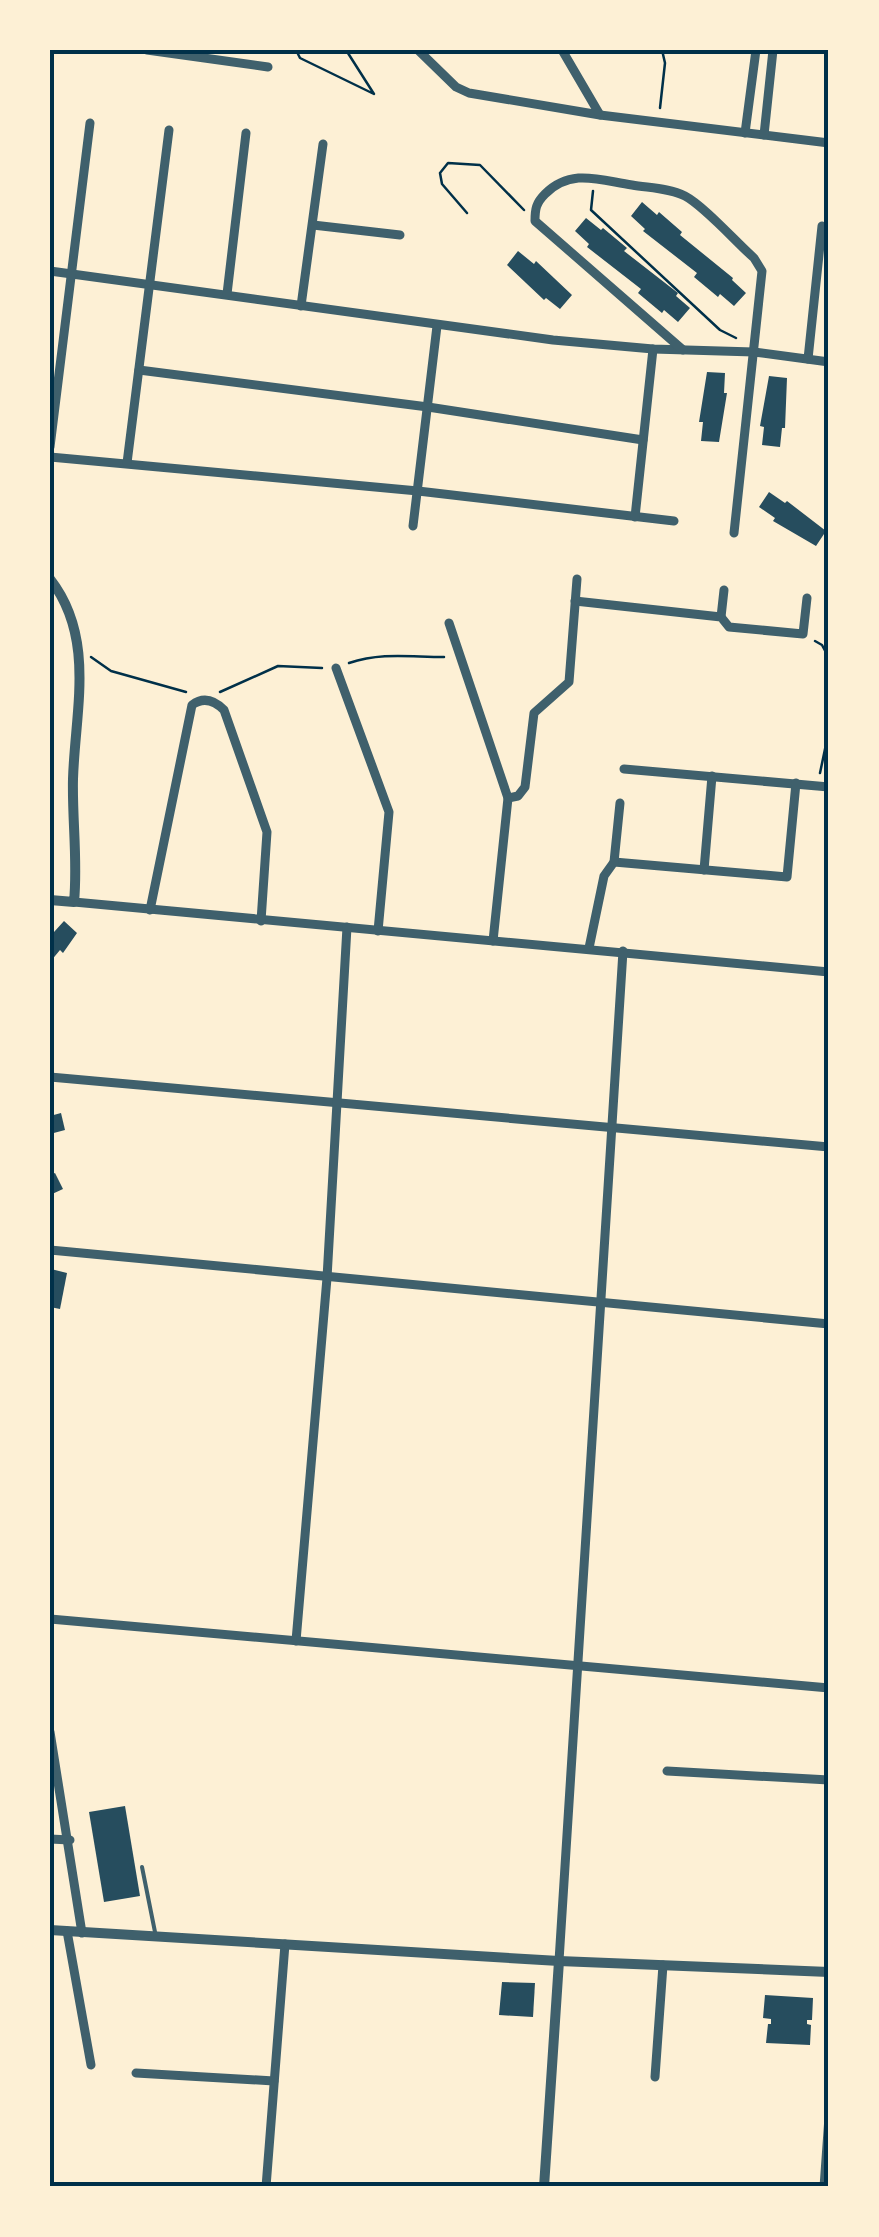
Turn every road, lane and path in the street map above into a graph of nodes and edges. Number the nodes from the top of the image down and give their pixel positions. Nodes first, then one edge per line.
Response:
1 (146, 50) edge
2 (296, 50) edge
3 (346, 50) edge
4 (418, 50) edge
5 (562, 50) edge
6 (662, 50) edge
7 (756, 50) edge
8 (773, 50) edge
9 (268, 66) dead end
10 (600, 115) junction
11 (658, 123) junction
12 (90, 124) dead end
13 (169, 130) dead end
14 (246, 133) dead end
15 (745, 133) junction
16 (764, 135) junction
17 (829, 143) edge
18 (322, 144) dead end
19 (594, 180) junction
20 (467, 213) dead end
21 (536, 222) junction
22 (314, 225) junction
23 (822, 226) dead end
24 (400, 235) dead end
25 (50, 272) edge
26 (72, 274) junction
27 (150, 284) junction
28 (227, 294) junction
29 (301, 306) junction
30 (436, 326) junction
31 (757, 337) junction
32 (653, 349) junction
33 (683, 350) junction
34 (754, 352) junction
35 (808, 360) junction
36 (829, 362) edge
37 (139, 370) junction
38 (428, 406) junction
39 (643, 440) junction
40 (50, 447) edge
41 (50, 457) edge
42 (127, 463) junction
43 (418, 491) junction
44 (634, 517) junction
45 (674, 521) dead end
46 (413, 526) dead end
47 (734, 532) dead end
48 (50, 578) edge
49 (577, 578) dead end
50 (724, 590) dead end
51 (807, 598) dead end
52 (575, 601) junction
53 (721, 617) junction
54 (449, 623) dead end
55 (822, 645) dead end
56 (460, 655) junction
57 (80, 657) junction
58 (829, 658) edge
59 (336, 668) junction
60 (207, 700) junction
61 (829, 730) edge
62 (624, 770) dead end
63 (712, 776) junction
64 (796, 782) junction
65 (818, 784) junction
66 (829, 787) edge
67 (508, 798) junction
68 (620, 803) dead end
69 (614, 862) junction
70 (704, 870) junction
71 (50, 900) edge
72 (74, 902) junction
73 (150, 910) junction
74 (260, 921) junction
75 (346, 927) junction
76 (378, 931) junction
77 (493, 941) junction
78 (588, 948) junction
79 (623, 951) junction
80 (829, 972) edge
81 (50, 1077) edge
82 (336, 1102) junction
83 (612, 1126) junction
84 (829, 1147) edge
85 (50, 1250) edge
86 (327, 1278) junction
87 (602, 1302) junction
88 (829, 1324) edge
89 (50, 1619) edge
90 (296, 1640) junction
91 (580, 1666) junction
92 (829, 1688) edge
93 (50, 1732) edge
94 (53, 1757) edge
95 (668, 1770) dead end
96 (829, 1780) edge
97 (50, 1838) edge
98 (70, 1840) junction
99 (142, 1867) dead end
100 (50, 1930) edge
101 (67, 1932) junction
102 (82, 1932) junction
103 (156, 1937) junction
104 (285, 1944) junction
105 (559, 1961) junction
106 (664, 1965) junction
107 (829, 1972) edge
108 (92, 2066) dead end
109 (136, 2073) dead end
110 (655, 2077) dead end
111 (274, 2081) junction
112 (829, 2117) edge
113 (266, 2187) edge
114 (544, 2187) edge
115 (824, 2187) edge

1 - 9 street
2 - 3 path
4 - 10 street
5 - 10 street
6 - 11 path
7 - 15 street
8 - 16 street
10 - 11 street
11 - 15 street
12 - 26 street
13 - 27 street
14 - 28 street
15 - 16 street
16 - 17 street
18 - 22 street
19 - 21 street
19 - 31 path
19 - 31 street
20 - 21 path
21 - 33 street
22 - 24 street
22 - 29 street
23 - 35 street
25 - 26 street
26 - 27 street
26 - 40 street
27 - 28 street
27 - 37 street
28 - 29 street
29 - 30 street
30 - 32 street
30 - 38 street
31 - 34 street
32 - 33 street
32 - 39 street
33 - 34 street
34 - 35 street
34 - 47 street
35 - 36 street
37 - 38 street
37 - 42 street
38 - 39 street
38 - 43 street
39 - 44 street
41 - 42 street
42 - 43 street
43 - 44 street
43 - 46 street
44 - 45 street
48 - 57 street
49 - 52 street
50 - 53 street
51 - 53 street
52 - 53 street
52 - 67 street
54 - 56 street
55 - 58 path
56 - 59 path
56 - 67 street
57 - 60 path
57 - 72 street
59 - 60 path
59 - 76 street
60 - 73 street
60 - 74 street
61 - 65 path
62 - 63 street
63 - 64 street
63 - 70 street
64 - 65 street
64 - 70 street
65 - 66 street
67 - 77 street
68 - 69 street
69 - 70 street
69 - 78 street
71 - 72 street
72 - 73 street
73 - 74 street
74 - 75 street
75 - 76 street
75 - 82 street
76 - 77 street
77 - 78 street
78 - 79 street
79 - 80 street
79 - 83 street
81 - 82 street
82 - 83 street
82 - 86 street
83 - 84 street
83 - 87 street
85 - 86 street
86 - 87 street
86 - 90 street
87 - 88 street
87 - 91 street
89 - 90 street
90 - 91 street
91 - 92 street
91 - 105 street
93 - 94 street
94 - 98 street
95 - 96 street
97 - 98 street
98 - 102 street
99 - 103 lane
100 - 101 street
101 - 102 street
101 - 108 street
102 - 103 street
103 - 104 street
104 - 105 street
104 - 111 street
105 - 106 street
105 - 114 street
106 - 107 street
106 - 110 street
109 - 111 street
111 - 113 street
112 - 115 street

